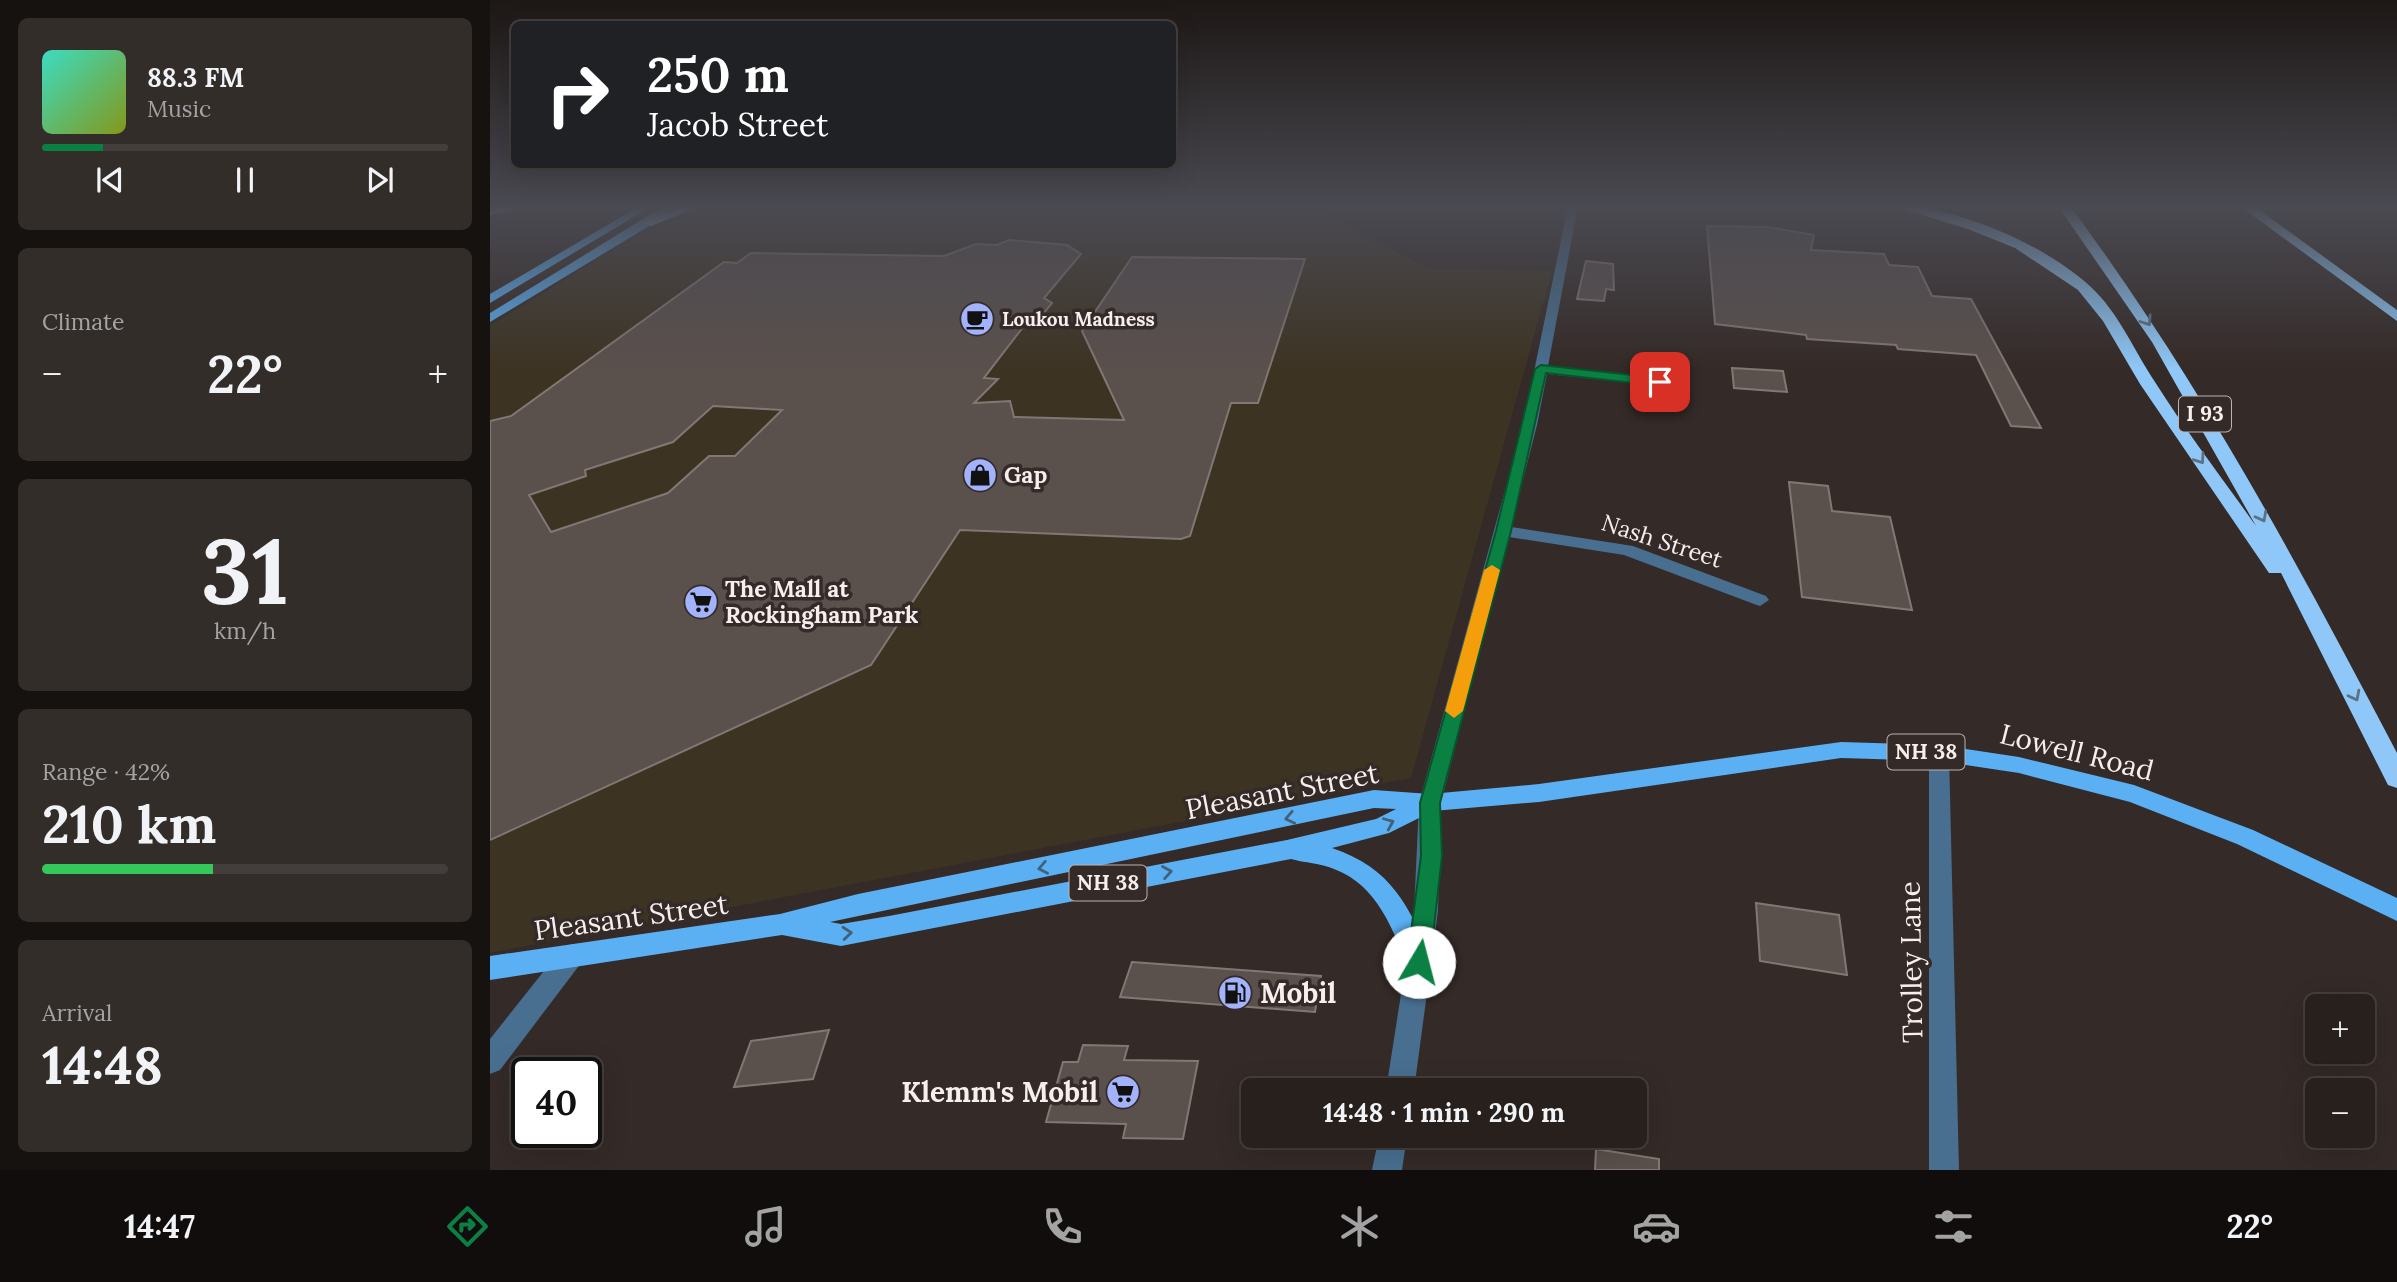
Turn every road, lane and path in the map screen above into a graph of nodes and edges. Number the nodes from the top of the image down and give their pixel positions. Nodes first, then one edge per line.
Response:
1 (555, 261) edge
2 (585, 261) edge
3 (1562, 261) edge
4 (2044, 261) edge
5 (2104, 261) edge
6 (2320, 261) edge
7 (490, 299) edge
8 (2397, 317) edge
9 (490, 318) edge
10 (1544, 350) junction
11 (1541, 369) junction
12 (1590, 374) junction
13 (1683, 388) dead end
14 (1504, 531) junction
15 (1760, 600) dead end
16 (2324, 636) junction
17 (1939, 753) junction
18 (2397, 778) edge
19 (1430, 803) junction
20 (1287, 849) junction
21 (2397, 909) edge
22 (780, 925) junction
23 (572, 955) junction
24 (1419, 962) junction
25 (490, 968) edge
26 (490, 1062) edge
27 (1402, 1078) edge
28 (1391, 1148) edge
29 (1387, 1170) edge
30 (1944, 1170) edge

1 - 7 main road
2 - 9 main road
3 - 10 street
4 -> 16 highway
5 -> 16 highway, I 93
6 - 8 highway
10 - 11 street
10 - 12 street
11 - 12 street
11 - 14 street
12 - 13 street
14 - 15 street, Nash Street
14 - 19 street
16 -> 18 highway, I 93
17 - 19 main road, Lowell Road / NH 38
17 - 21 main road, Lowell Road / NH 38
17 - 30 street, Trolley Lane
20 -> 19 main road, Pleasant Street / NH 38
19 -> 22 main road, Pleasant Street / NH 38
19 - 24 street
22 -> 20 main road, Pleasant Street / NH 38
20 - 24 main road
22 - 23 main road, Pleasant Street / NH 38
23 - 25 main road, Pleasant Street / NH 38
23 - 26 street
24 - 27 street
28 - 29 street

